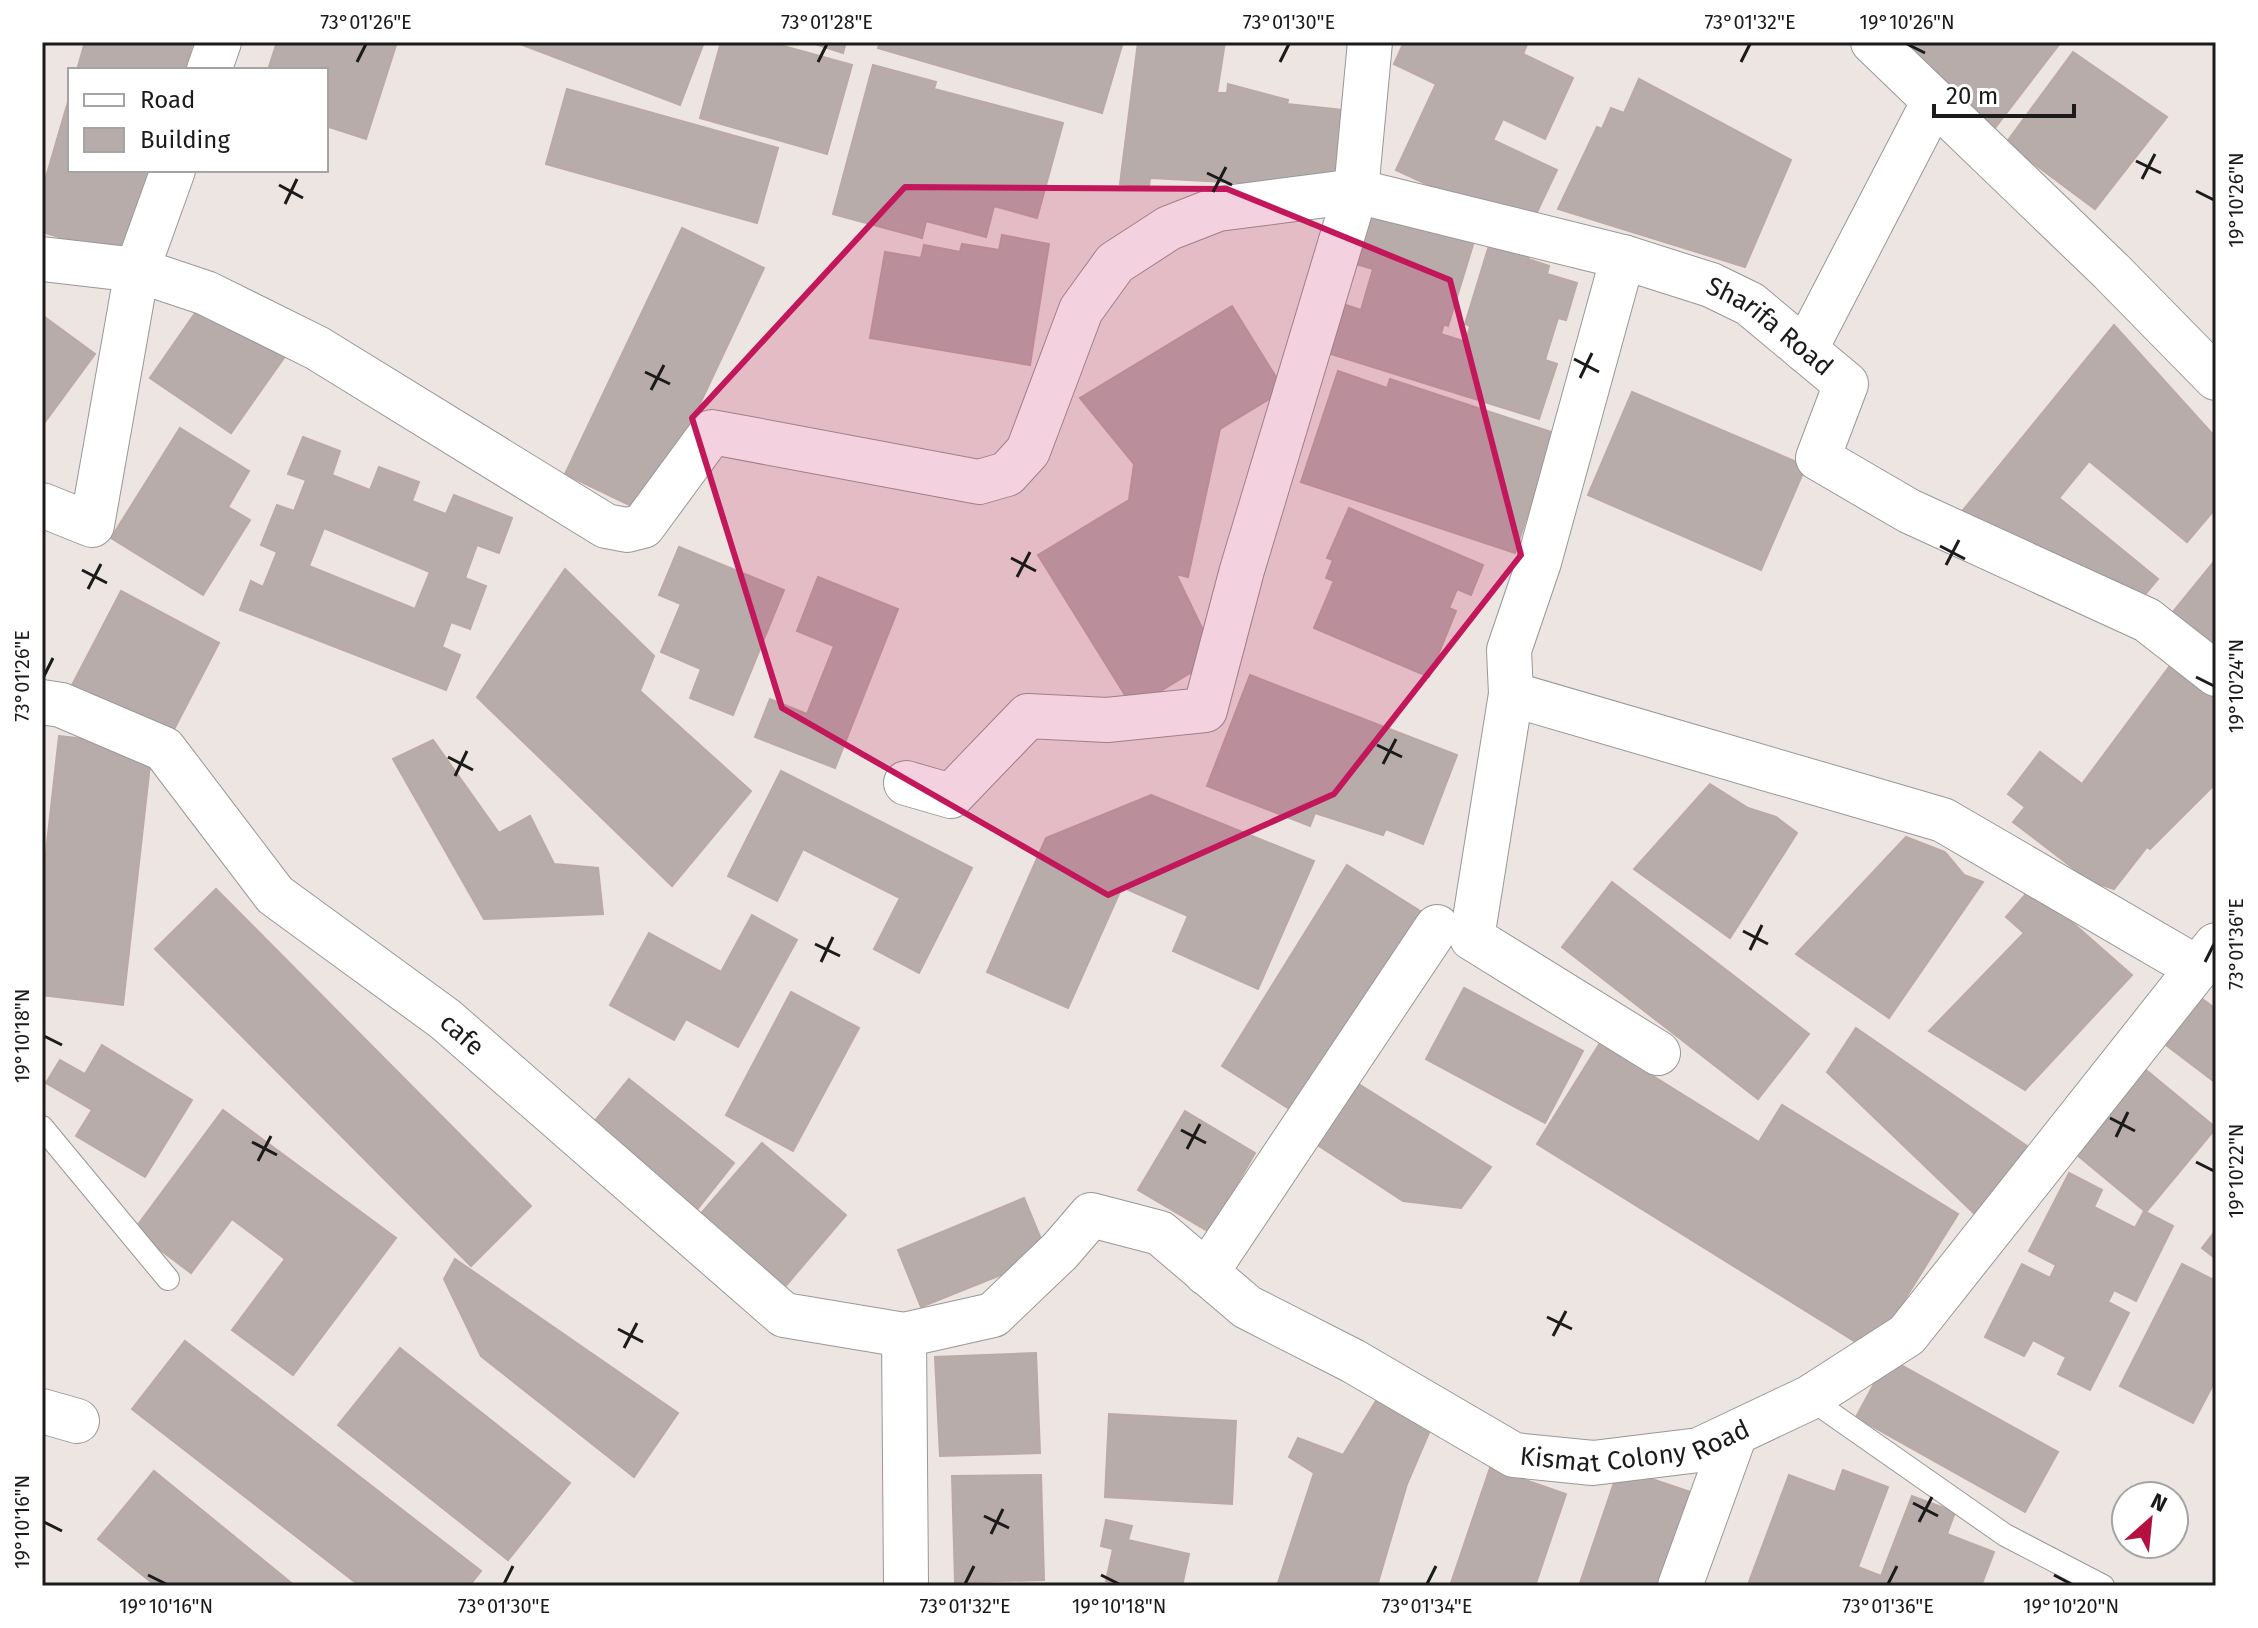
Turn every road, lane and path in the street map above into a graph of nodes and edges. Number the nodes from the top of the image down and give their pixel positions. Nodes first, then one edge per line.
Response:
1 (219, 42) edge
2 (1873, 42) edge
3 (1359, 49) edge
4 (210, 68) edge
5 (1934, 101) junction
6 (172, 172) edge
7 (1356, 191) junction
8 (1623, 257) junction
9 (42, 259) edge
10 (137, 270) junction
11 (1805, 350) junction
12 (2216, 378) edge
13 (42, 505) edge
14 (2216, 674) edge
15 (1511, 694) junction
16 (42, 702) edge
17 (906, 783) dead end
18 (1437, 927) dead end
19 (2207, 956) edge
20 (1658, 1053) dead end
21 (42, 1127) edge
22 (1206, 1273) junction
23 (168, 1279) dead end
24 (904, 1335) junction
25 (1809, 1398) junction
26 (1735, 1434) junction
27 (906, 1586) edge
28 (1680, 1586) edge
29 (2103, 1586) edge

1 - 4 street
2 - 5 street
3 - 7 street
5 - 11 street
5 - 12 street
6 - 10 street
7 - 8 street, Sharifa Road
7 - 10 street
7 - 17 street
8 - 11 street, Sharifa Road
8 - 15 street
9 - 10 street
10 - 13 street
11 - 14 street, Sharifa Road
15 - 19 street
15 - 20 street
16 - 24 street, cafe
18 - 22 street
19 - 25 street, Kismat Colony Road
21 - 23 lane
22 - 24 street, Kismat Colony Road
22 - 26 street, Kismat Colony Road
24 - 27 street
25 - 26 street, Kismat Colony Road
25 - 29 lane
26 - 28 street

